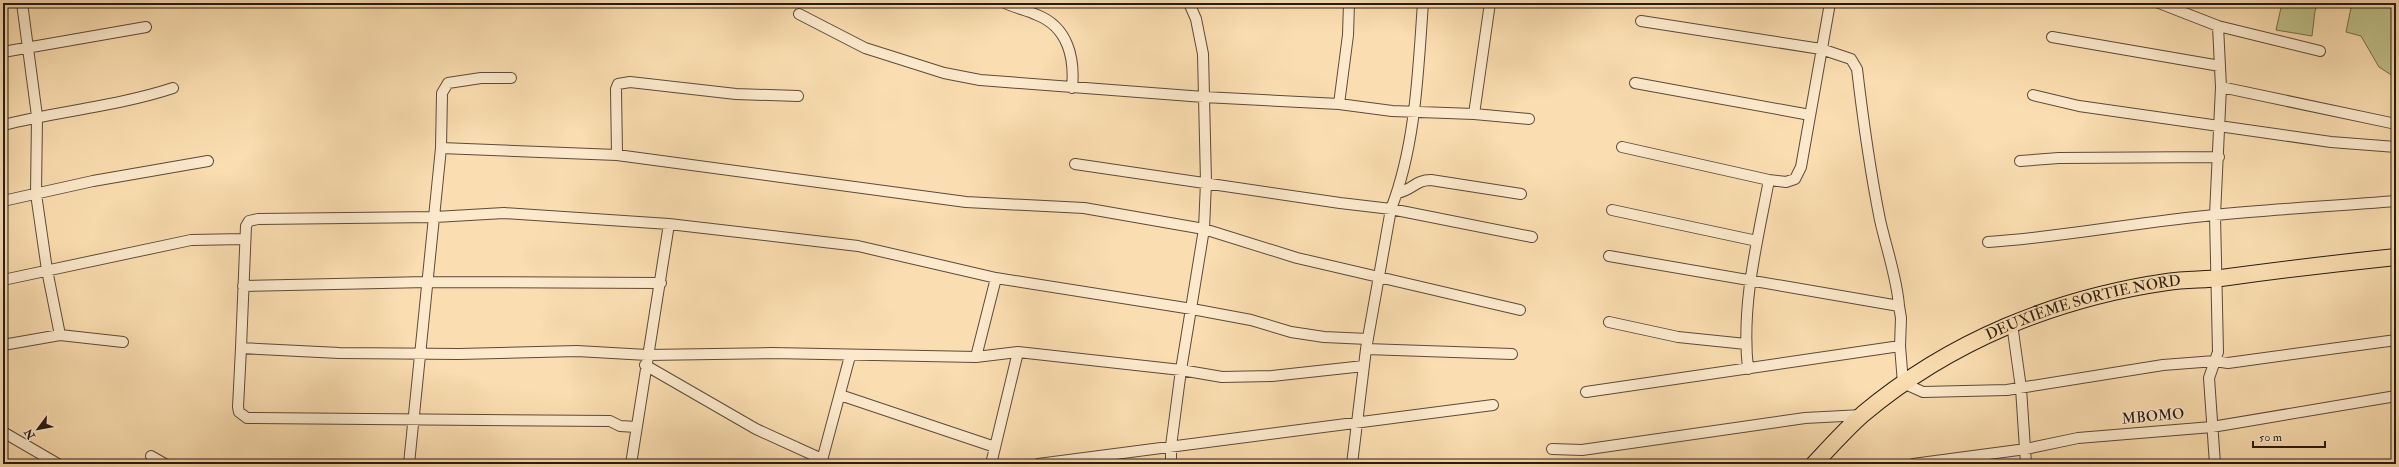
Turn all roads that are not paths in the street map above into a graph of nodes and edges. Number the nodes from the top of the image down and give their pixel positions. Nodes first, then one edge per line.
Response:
1 (22, 3) edge
2 (1005, 3) edge
3 (1189, 3) edge
4 (1349, 3) edge
5 (1423, 3) edge
6 (1490, 3) edge
7 (1830, 3) edge
8 (2159, 3) edge
9 (799, 14) dead end
10 (1642, 21) dead end
11 (2218, 26) junction
12 (146, 27) dead end
13 (2052, 37) dead end
14 (27, 47) junction
15 (1821, 49) junction
16 (2320, 51) dead end
17 (3, 52) edge
18 (2220, 66) junction
19 (512, 78) dead end
20 (1635, 83) dead end
21 (2220, 87) junction
22 (173, 88) dead end
23 (1072, 88) junction
24 (2033, 95) dead end
25 (798, 96) dead end
26 (1204, 97) junction
27 (1339, 104) junction
28 (1415, 110) junction
29 (1474, 114) junction
30 (1810, 115) junction
31 (37, 116) junction
32 (1529, 119) dead end
33 (2219, 124) junction
34 (2396, 124) edge
35 (3, 125) edge
36 (1622, 147) dead end
37 (2396, 147) edge
38 (441, 148) junction
39 (617, 154) junction
40 (2218, 157) junction
41 (208, 161) dead end
42 (2020, 161) dead end
43 (1075, 164) dead end
44 (1769, 180) junction
45 (1206, 182) junction
46 (1397, 193) junction
47 (36, 194) junction
48 (1521, 194) dead end
49 (3, 201) edge
50 (2396, 201) edge
51 (1391, 209) junction
52 (1612, 210) dead end
53 (2215, 215) junction
54 (435, 218) junction
55 (669, 224) junction
56 (1204, 229) junction
57 (1532, 237) dead end
58 (245, 239) junction
59 (1757, 241) junction
60 (1988, 242) dead end
61 (1609, 256) dead end
62 (2396, 257) edge
63 (47, 270) junction
64 (1380, 276) junction
65 (996, 278) junction
66 (2218, 278) junction
67 (3, 280) edge
68 (427, 282) junction
69 (1749, 282) junction
70 (661, 283) junction
71 (243, 286) junction
72 (1899, 306) junction
73 (1192, 309) junction
74 (1520, 310) dead end
75 (1609, 322) dead end
76 (2012, 324) junction
77 (60, 335) junction
78 (1368, 339) junction
79 (2396, 340) edge
80 (123, 342) dead end
81 (1746, 344) junction
82 (3, 345) edge
83 (1900, 346) junction
84 (241, 348) junction
85 (1366, 349) junction
86 (1018, 352) junction
87 (419, 354) junction
88 (1512, 354) dead end
89 (647, 355) junction
90 (850, 356) junction
91 (976, 357) junction
92 (2214, 362) junction
93 (645, 365) junction
94 (1364, 366) junction
95 (1748, 369) junction
96 (1181, 370) junction
97 (1903, 383) junction
98 (2021, 388) junction
99 (1586, 392) dead end
100 (840, 395) junction
101 (2396, 396) edge
102 (1493, 405) dead end
103 (1862, 415) junction
104 (414, 421) junction
105 (1356, 423) junction
106 (636, 427) junction
107 (2212, 427) junction
108 (3, 432) edge
109 (1171, 446) junction
110 (995, 447) junction
111 (1552, 449) dead end
112 (2026, 449) junction
113 (151, 456) dead end
114 (822, 461) edge
115 (58, 464) edge
116 (164, 464) edge
117 (409, 464) edge
118 (631, 464) edge
119 (991, 464) edge
120 (1038, 464) edge
121 (1171, 464) edge
122 (1352, 464) edge
123 (1814, 464) edge
124 (1913, 464) edge
125 (2026, 464) edge
126 (2215, 464) edge

1 - 14 street
2 - 23 street
3 - 26 street
4 - 27 street
5 - 28 street
6 - 29 street
7 - 15 street
8 - 11 street
9 - 23 street
10 - 15 street
11 - 16 street
11 - 18 street
12 - 14 street
13 - 18 street
14 - 17 street
14 - 31 street
15 - 30 street
15 - 72 street
18 - 21 street
19 - 38 street
20 - 30 street
21 - 33 street
21 - 34 street
22 - 31 street
23 - 26 street
24 - 33 street
25 - 39 street
26 - 27 street
26 - 45 street
27 - 28 street
28 - 29 street
28 - 46 street
29 - 32 street
30 - 44 street
31 - 35 street
31 - 47 street
33 - 37 street
33 - 40 street
36 - 44 street
38 - 39 street
38 - 54 street
39 - 56 street
40 - 42 street
40 - 53 street
41 - 47 street
43 - 45 street
44 - 59 street
45 - 51 street
45 - 56 street
46 - 48 street
46 - 51 street
47 - 49 street
47 - 63 street
50 - 53 street
51 - 57 street
51 - 64 street
52 - 59 street
53 - 60 street
53 - 66 street
54 - 55 street
54 - 58 street
54 - 68 street
55 - 65 street
55 - 70 street
56 - 64 street
56 - 73 street
58 - 63 street
58 - 71 street
59 - 69 street
61 - 69 street
62 - 66 main road, DEUXIÈME SORTIE NORD
63 - 67 street
63 - 77 street
64 - 74 street
64 - 78 street
65 - 73 street
65 - 91 street
66 - 76 main road, DEUXIÈME SORTIE NORD
66 - 92 street
68 - 70 street
68 - 71 street
68 - 87 street
69 - 72 street
69 - 81 street
70 - 89 street
71 - 84 street
72 - 83 street
73 - 78 street
73 - 96 street
75 - 81 street
76 - 97 main road, DEUXIÈME SORTIE NORD
76 - 98 street
77 - 80 street
77 - 82 street
78 - 85 street
79 - 92 street
81 - 95 street
83 - 95 street
83 - 97 street
84 - 87 street
84 - 104 street
85 - 88 street
85 - 94 street
86 - 91 street
86 - 96 street
86 - 110 street
87 - 89 street
87 - 104 street
89 - 90 street
89 - 93 street
90 - 91 street
90 - 100 street
92 - 98 street
92 - 107 street
93 - 106 street
93 - 114 street
94 - 96 street
94 - 105 street
95 - 99 street
96 - 109 street
97 - 98 street
97 - 103 main road, DEUXIÈME SORTIE NORD
98 - 112 street
100 - 110 street
100 - 114 street
101 - 107 street, MBOMO
102 - 105 street
103 - 111 street
103 - 123 main road, DEUXIÈME SORTIE NORD
104 - 106 street
104 - 117 street
105 - 109 street
105 - 122 street
106 - 118 street
107 - 112 street, MBOMO
107 - 126 street
108 - 115 street
109 - 120 street
109 - 121 street
110 - 119 street
112 - 124 street, MBOMO
112 - 125 street
113 - 116 street

